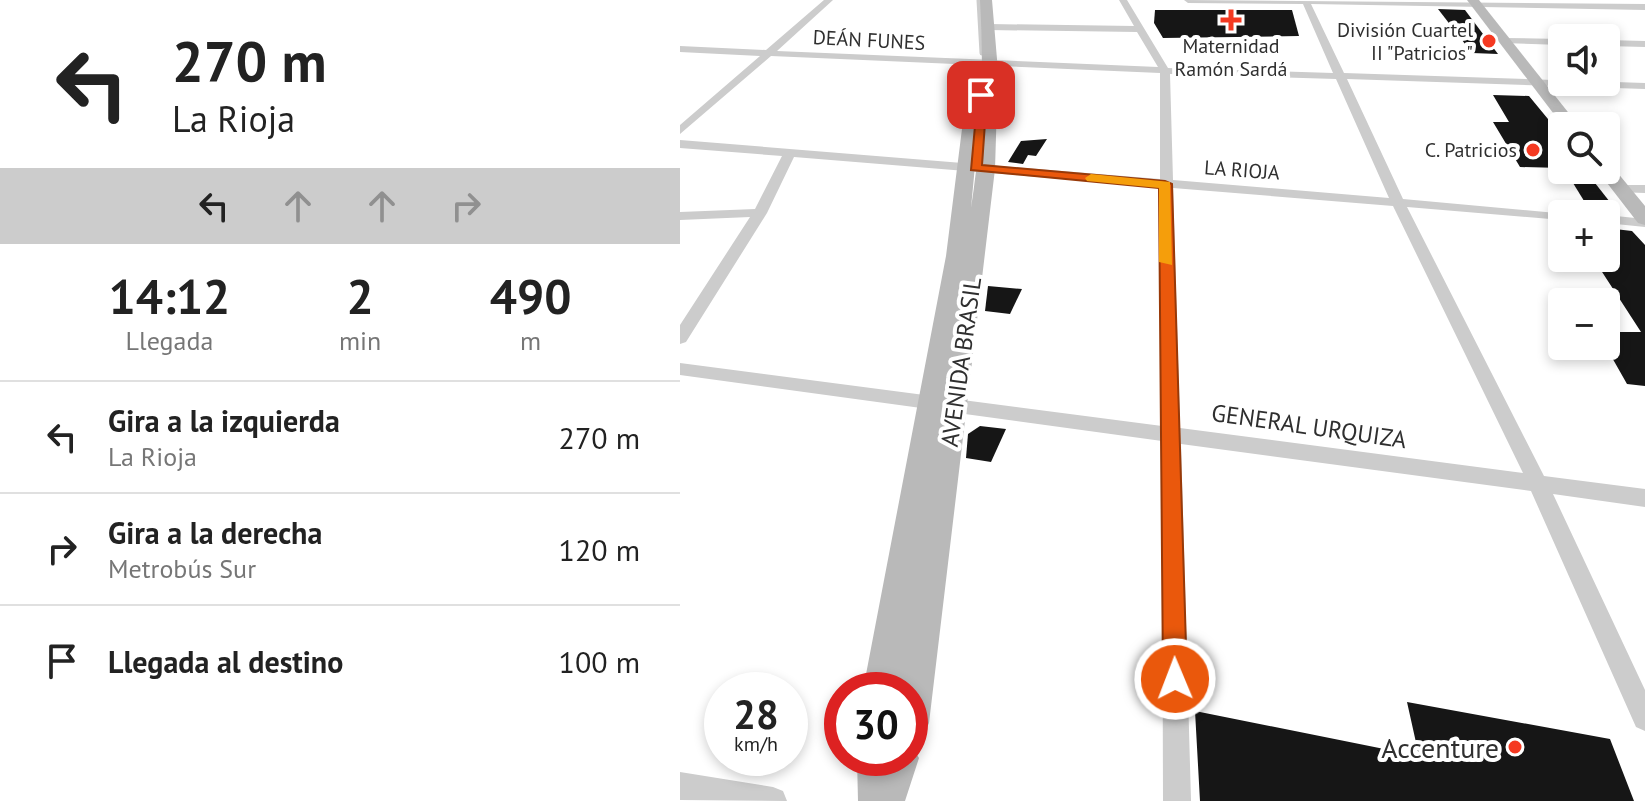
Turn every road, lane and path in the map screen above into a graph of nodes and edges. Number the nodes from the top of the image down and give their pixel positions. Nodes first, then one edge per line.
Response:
1 (829, 0) edge
2 (976, 0) edge
3 (986, 0) edge
4 (1123, 0) edge
5 (1188, 0) edge
6 (1305, 1) edge
7 (1474, 2) edge
8 (1621, 3) edge
9 (1645, 7) edge
10 (1638, 17) dead end
11 (989, 27) junction
12 (1142, 29) junction
13 (1505, 41) junction
14 (1548, 42) edge
15 (1620, 43) edge
16 (1645, 44) edge
17 (680, 49) edge
18 (769, 53) junction
19 (983, 64) junction
20 (1165, 71) junction
21 (1339, 77) junction
22 (1537, 82) junction
23 (1645, 86) edge
24 (1560, 112) edge
25 (680, 131) edge
26 (680, 144) edge
27 (791, 151) junction
28 (976, 168) junction
29 (1165, 184) junction
30 (1617, 184) edge
31 (1621, 189) junction
32 (1645, 189) edge
33 (1397, 201) junction
34 (760, 213) junction
35 (1548, 215) edge
36 (680, 216) edge
37 (1620, 220) edge
38 (1645, 221) edge
39 (680, 338) edge
40 (680, 369) edge
41 (942, 403) junction
42 (1171, 434) junction
43 (1538, 484) junction
44 (1645, 498) edge
45 (918, 554) dead end
46 (885, 672) edge
47 (915, 672) edge
48 (1645, 718) edge
49 (878, 776) edge
50 (885, 776) edge
51 (892, 776) edge
52 (680, 786) edge
53 (773, 801) edge
54 (881, 801) edge
55 (1177, 801) edge

1 - 18 street
2 - 19 main road, AVENIDA BRASIL
3 - 11 main road, AVENIDA BRASIL
4 - 12 street
5 - 6 street
6 - 7 street
6 - 21 street
7 - 8 street
7 - 13 main road
8 - 9 street
8 - 10 street
11 - 12 street
11 - 19 main road, AVENIDA BRASIL
12 - 20 street
13 - 14 street
13 - 22 main road
15 - 16 street
17 - 18 street, DEÁN FUNES
18 - 19 street, DEÁN FUNES
18 - 25 street
19 - 20 street, DEÁN FUNES
19 - 28 main road, AVENIDA BRASIL
20 - 21 street, DEÁN FUNES
20 - 29 street
21 - 22 street, DEÁN FUNES
21 - 33 street
22 - 23 street, DEÁN FUNES
22 - 24 main road
26 - 27 street, LA RIOJA
27 - 28 street, LA RIOJA
27 - 34 street
28 - 29 street, LA RIOJA
28 - 41 main road, AVENIDA BRASIL
29 - 33 street, LA RIOJA
29 - 42 street
30 - 31 main road
31 - 32 street
31 - 38 main road
33 - 35 street, LA RIOJA
33 - 43 street
34 - 36 street
34 - 39 street
37 - 38 street
40 - 41 street, GENERAL URQUIZA
41 - 42 street, GENERAL URQUIZA
41 - 45 lane
41 - 46 main road, AVENIDA BRASIL
41 - 47 main road, AVENIDA BRASIL
42 - 43 street, GENERAL URQUIZA
42 - 55 street
43 - 44 street, GENERAL URQUIZA
43 - 48 street
49 - 54 main road
50 - 54 lane
51 - 54 main road
52 - 53 street

